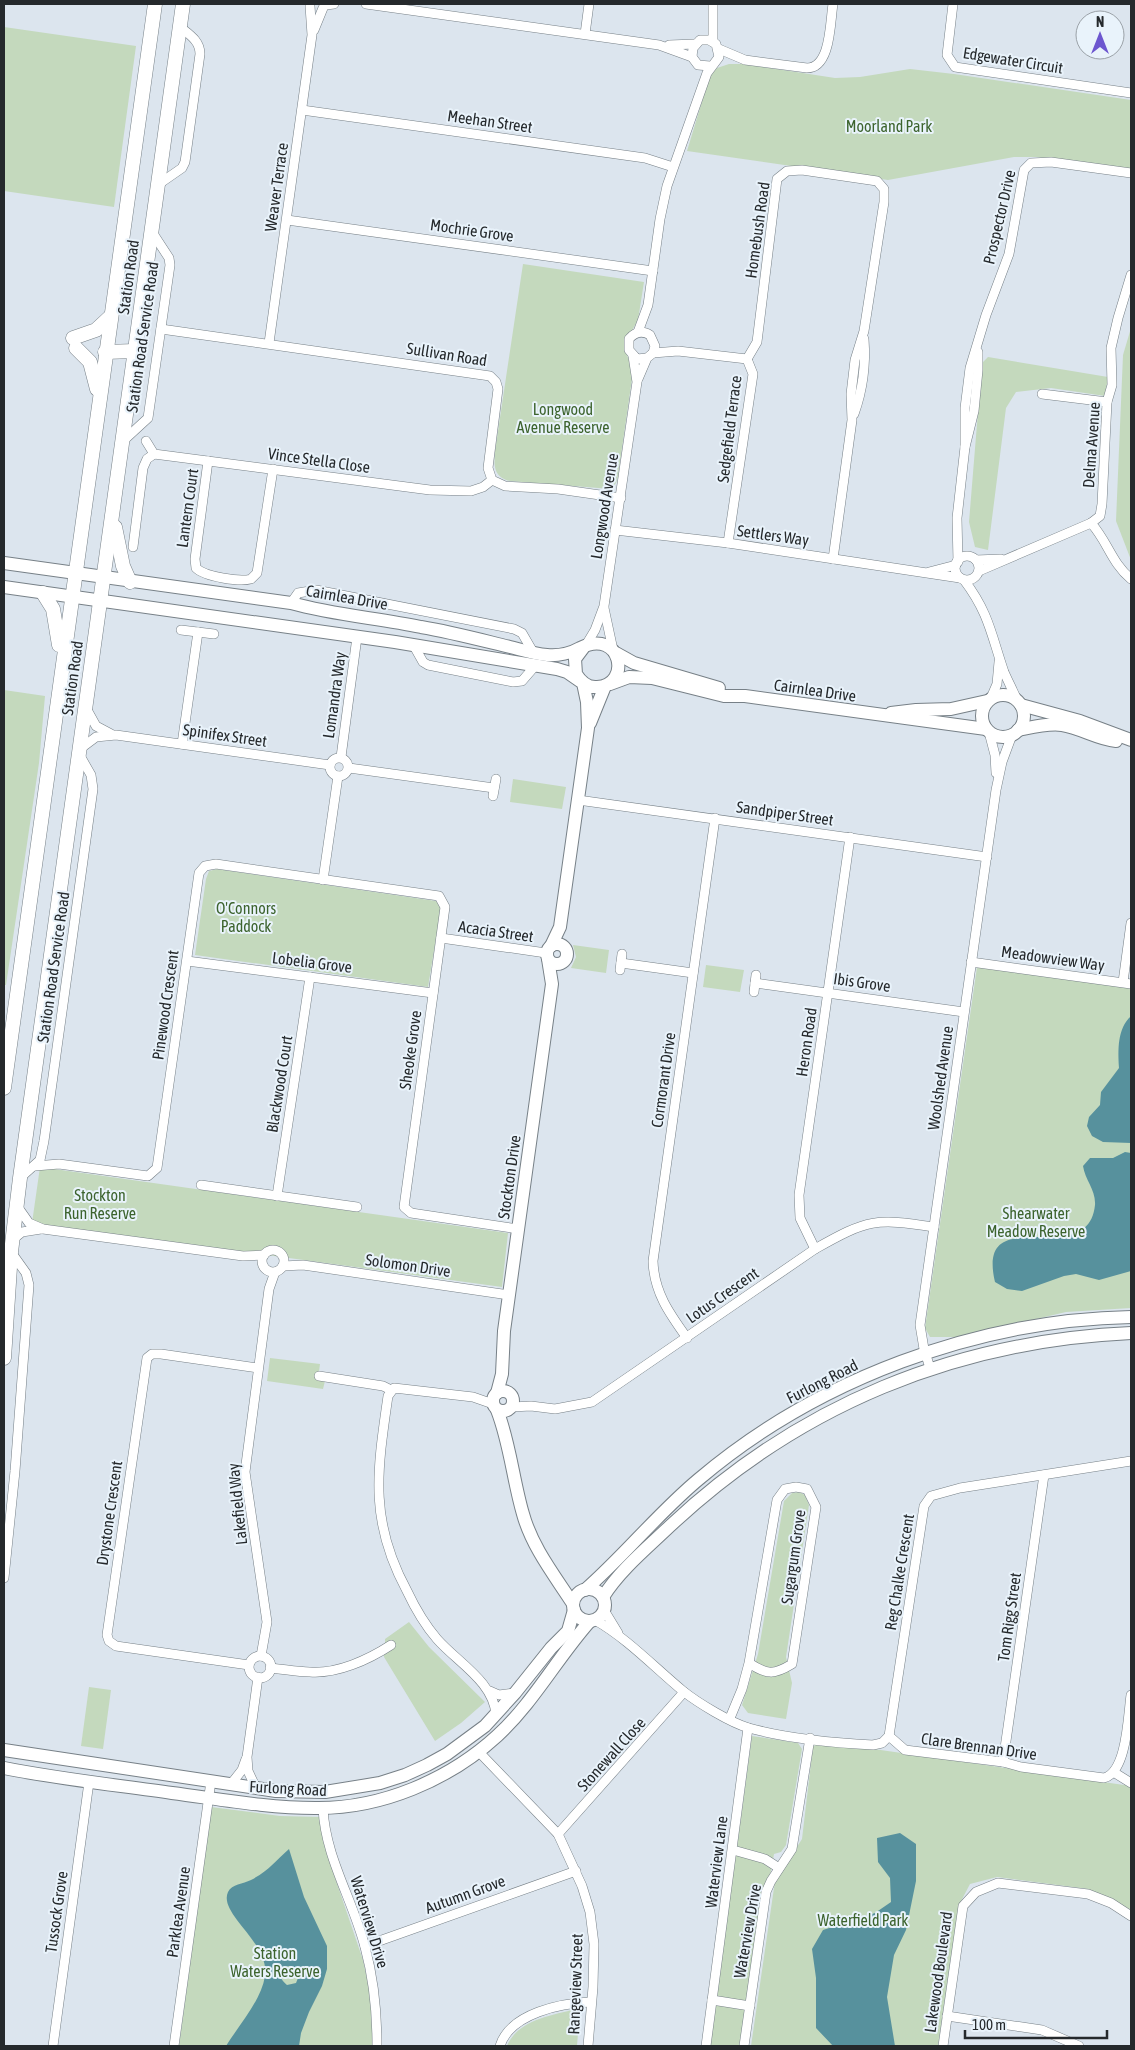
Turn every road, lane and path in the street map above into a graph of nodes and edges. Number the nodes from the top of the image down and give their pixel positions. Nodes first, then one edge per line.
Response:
1 (155, 4) edge
2 (183, 4) edge
3 (366, 4) edge
4 (589, 4) edge
5 (833, 4) edge
6 (953, 4) edge
7 (309, 5) edge
8 (328, 5) edge
9 (712, 6) edge
10 (180, 27) junction
11 (585, 34) junction
12 (312, 35) junction
13 (698, 42) junction
14 (659, 45) junction
15 (716, 45) junction
16 (745, 60) junction
17 (695, 61) junction
18 (713, 65) junction
19 (1131, 93) edge
20 (699, 94) junction
21 (302, 110) junction
22 (674, 167) junction
23 (1131, 173) edge
24 (158, 184) junction
25 (287, 220) junction
26 (152, 232) junction
27 (653, 270) junction
28 (1131, 275) edge
29 (648, 305) junction
30 (110, 317) junction
31 (161, 329) junction
32 (638, 332) junction
33 (652, 338) junction
34 (269, 343) junction
35 (106, 347) junction
36 (678, 350) junction
37 (135, 351) junction
38 (633, 356) junction
39 (650, 356) junction
40 (747, 359) junction
41 (637, 382) junction
42 (1042, 394) dead end
43 (98, 399) junction
44 (1107, 402) junction
45 (123, 441) junction
46 (146, 441) dead end
47 (154, 454) junction
48 (208, 461) junction
49 (272, 469) junction
50 (492, 480) junction
51 (621, 498) junction
52 (113, 509) junction
53 (1091, 523) junction
54 (615, 530) junction
55 (957, 531) junction
56 (728, 543) junction
57 (133, 547) dead end
58 (974, 558) junction
59 (833, 559) junction
60 (1006, 559) junction
61 (4, 563) edge
62 (957, 563) junction
63 (927, 572) junction
64 (75, 573) junction
65 (978, 573) junction
66 (102, 577) junction
67 (962, 579) junction
68 (1131, 579) edge
69 (130, 582) junction
70 (4, 587) edge
71 (43, 592) junction
72 (72, 597) junction
73 (99, 601) junction
74 (980, 602) junction
75 (291, 603) junction
76 (604, 606) junction
77 (362, 618) junction
78 (181, 630) dead end
79 (198, 632) junction
80 (214, 634) dead end
81 (357, 637) junction
82 (414, 646) junction
83 (585, 646) junction
84 (533, 652) junction
85 (614, 652) junction
86 (999, 655) junction
87 (535, 666) junction
88 (61, 674) junction
89 (581, 682) junction
90 (607, 685) junction
91 (745, 696) junction
92 (989, 700) junction
93 (1019, 702) junction
94 (86, 706) junction
95 (881, 715) junction
96 (588, 728) junction
97 (987, 730) junction
98 (1015, 732) junction
99 (116, 735) junction
100 (1131, 740) edge
101 (182, 744) junction
102 (79, 752) junction
103 (341, 757) junction
104 (330, 765) junction
105 (348, 768) junction
106 (338, 776) junction
107 (495, 788) dead end
108 (996, 790) junction
109 (578, 800) junction
110 (715, 818) junction
111 (850, 837) junction
112 (986, 857) junction
113 (323, 880) junction
114 (1131, 923) edge
115 (560, 927) junction
116 (441, 938) junction
117 (565, 948) junction
118 (548, 952) junction
119 (622, 954) dead end
120 (186, 961) junction
121 (563, 962) junction
122 (971, 962) junction
123 (694, 974) junction
124 (310, 977) junction
125 (755, 983) dead end
126 (1127, 983) edge
127 (552, 984) junction
128 (829, 993) junction
129 (433, 994) junction
130 (964, 1012) junction
131 (4, 1088) edge
132 (43, 1148) junction
133 (59, 1164) junction
134 (35, 1166) junction
135 (20, 1178) junction
136 (201, 1185) dead end
137 (277, 1196) junction
138 (16, 1205) junction
139 (357, 1207) dead end
140 (934, 1227) junction
141 (43, 1228) junction
142 (518, 1228) junction
143 (12, 1246) junction
144 (815, 1248) junction
145 (284, 1262) junction
146 (267, 1265) junction
147 (509, 1295) junction
148 (1131, 1317) edge
149 (1131, 1333) edge
150 (687, 1338) junction
151 (925, 1353) junction
152 (4, 1358) edge
153 (258, 1368) junction
154 (930, 1368) junction
155 (318, 1376) dead end
156 (391, 1390) junction
157 (503, 1401) junction
158 (1131, 1461) edge
159 (1044, 1476) junction
160 (556, 1576) junction
161 (4, 1578) edge
162 (584, 1591) junction
163 (603, 1597) junction
164 (574, 1607) junction
165 (604, 1610) junction
166 (592, 1621) junction
167 (618, 1633) junction
168 (391, 1645) dead end
169 (261, 1656) junction
170 (749, 1662) junction
171 (249, 1665) junction
172 (270, 1668) junction
173 (258, 1677) junction
174 (490, 1691) junction
175 (684, 1692) junction
176 (516, 1693) junction
177 (1131, 1695) edge
178 (496, 1715) junction
179 (730, 1718) junction
180 (748, 1728) junction
181 (889, 1736) junction
182 (810, 1738) junction
183 (468, 1739) junction
184 (4, 1750) edge
185 (478, 1751) junction
186 (247, 1757) junction
187 (1003, 1762) junction
188 (8, 1770) edge
189 (1115, 1773) junction
190 (211, 1781) junction
191 (89, 1782) junction
192 (1131, 1783) edge
193 (231, 1784) junction
194 (256, 1788) junction
195 (209, 1797) junction
196 (323, 1808) junction
197 (558, 1834) junction
198 (733, 1850) junction
199 (779, 1868) junction
200 (576, 1871) junction
201 (1131, 1916) edge
202 (365, 1946) junction
203 (712, 2000) junction
204 (591, 2002) junction
205 (750, 2006) junction
206 (947, 2016) junction
207 (53, 2046) edge
208 (174, 2046) edge
209 (377, 2046) edge
210 (500, 2046) edge
211 (588, 2046) edge
212 (706, 2046) edge
213 (744, 2046) edge
214 (943, 2046) edge
215 (1079, 2046) edge

1 - 30 main road, Station Road
2 - 10 main road, Station Road
3 - 11 street
4 - 11 street
5 - 16 street
6 - 19 street, Edgewater Circuit
7 - 8 street
7 - 12 street, Weaver Terrace
8 - 12 street, Weaver Terrace
9 - 13 street
9 - 15 street
10 - 24 main road, Station Road
10 - 24 street
11 - 14 street
12 - 21 street, Weaver Terrace
13 - 14 street
13 - 15 street
13 - 17 street
14 - 17 street
15 - 16 street
15 - 18 street
16 - 18 street
17 - 18 street
17 - 20 street
18 - 20 street
20 - 22 street
21 - 22 street, Meehan Street
21 - 25 street, Weaver Terrace
22 - 27 street
23 - 55 street, Prospector Drive
24 - 26 main road, Station Road
25 - 27 street, Mochrie Grove
25 - 34 street, Weaver Terrace
26 - 31 street, Station Road Service Road
26 - 37 main road, Station Road
27 - 29 street
28 - 44 street, Delma Avenue
29 - 32 street
29 - 33 street
30 - 35 main road, Station Road
30 - 43 main road
31 - 34 street, Sullivan Road
31 - 45 street, Station Road Service Road
32 - 33 street
32 - 38 street
33 - 36 street, Sedgefield Terrace
33 - 39 street
34 - 50 street, Sullivan Road
35 - 37 main road
35 - 43 main road, Station Road
36 - 39 street, Sedgefield Terrace
36 - 40 street, Sedgefield Terrace
37 - 45 main road, Station Road
38 - 39 street
38 - 41 street, Longwood Avenue
39 - 41 street, Longwood Avenue
40 - 56 street, Sedgefield Terrace
40 - 59 street, Homebush Road
41 - 51 street, Longwood Avenue
42 - 44 street
43 - 64 main road, Station Road
44 - 53 street, Delma Avenue
45 - 52 main road, Station Road
46 - 47 street
47 - 48 street, Vince Stella Close
47 - 57 street
48 - 49 street, Vince Stella Close
48 - 49 street, Lantern Court
49 - 50 street, Vince Stella Close
50 - 51 street
51 - 54 street, Longwood Avenue
52 - 66 main road, Station Road
52 - 69 main road
53 - 60 street
53 - 68 street
54 - 56 street, Settlers Way
54 - 76 street, Longwood Avenue
55 - 58 street
55 - 62 street, Prospector Drive
56 - 59 street, Settlers Way
58 - 60 street
58 - 62 street
58 - 65 street
59 - 63 street, Settlers Way
60 - 65 street
61 - 64 street, Cairnlea Drive
62 - 63 street, Settlers Way
62 - 67 street
63 - 67 street, Settlers Way
64 - 66 street, Cairnlea Drive
64 - 72 main road, Station Road
65 - 67 street
65 - 74 street
66 - 69 street, Cairnlea Drive
66 - 73 main road, Station Road
67 - 74 street
69 - 75 street, Cairnlea Drive
70 - 71 street
71 - 72 street
71 - 88 main road
72 - 73 street
72 - 88 main road, Station Road
73 - 81 street
73 - 94 main road, Station Road
74 - 86 street
75 - 77 street, Cairnlea Drive
75 - 84 street
76 - 83 street, Longwood Avenue
76 - 85 street, Longwood Avenue
77 - 81 street
77 - 84 street, Cairnlea Drive
78 - 79 street
79 - 80 street
79 - 101 street
81 - 82 street
81 - 103 street, Lomandra Way
82 - 87 street
82 - 87 street
83 - 84 street, Cairnlea Drive
83 - 85 street
83 - 89 street
85 - 90 street
85 - 91 street, Cairnlea Drive
86 - 92 street
86 - 93 street
87 - 89 street
88 - 131 main road, Station Road
89 - 90 street
89 - 96 street
90 - 91 street, Cairnlea Drive
90 - 96 street
91 - 95 street, Cairnlea Drive
92 - 93 street
92 - 95 street, Cairnlea Drive
92 - 97 street
93 - 98 street
93 - 100 street
94 - 99 street, Spinifex Street
94 - 102 main road, Station Road
95 - 97 street, Cairnlea Drive
96 - 109 street
97 - 98 street
97 - 108 street, Woolshed Avenue
98 - 100 street
98 - 108 street, Woolshed Avenue
99 - 101 street, Spinifex Street
99 - 102 street, Spinifex Street
101 - 104 street, Spinifex Street
102 - 132 street, Station Road Service Road
102 - 135 main road, Station Road
103 - 104 street
103 - 105 street
104 - 106 street
105 - 106 street
105 - 107 street
106 - 113 street
108 - 112 street, Woolshed Avenue
109 - 110 street, Sandpiper Street
109 - 115 street
110 - 111 street, Sandpiper Street
110 - 123 street, Cormorant Drive
111 - 112 street, Sandpiper Street
111 - 128 street, Heron Road
112 - 122 street, Woolshed Avenue
113 - 116 street, Sheoke Grove
113 - 120 street, Pinewood Crescent
114 - 126 street
115 - 117 street
115 - 118 street
116 - 118 street, Acacia Street
116 - 129 street, Sheoke Grove
117 - 118 street
117 - 121 street
118 - 121 street
118 - 127 street, Stockton Drive
119 - 123 street
120 - 124 street, Lobelia Grove
120 - 133 street, Pinewood Crescent
121 - 127 street, Stockton Drive
122 - 126 street, Meadowview Way
122 - 130 street, Woolshed Avenue
123 - 150 street, Cormorant Drive
124 - 129 street, Lobelia Grove
124 - 137 street, Blackwood Court
125 - 128 street, Ibis Grove
127 - 142 street, Stockton Drive
128 - 130 street, Ibis Grove
128 - 144 street, Heron Road
129 - 142 street, Sheoke Grove
130 - 140 street, Woolshed Avenue
132 - 133 street
132 - 134 street, Station Road Service Road
133 - 134 street, Pinewood Crescent
134 - 135 street, Station Road Service Road
135 - 138 main road, Station Road
136 - 137 street
137 - 139 street
138 - 141 street
138 - 143 main road, Station Road
140 - 144 street, Lotus Crescent
140 - 151 street, Woolshed Avenue
141 - 143 street
141 - 146 street
142 - 147 street, Stockton Drive
143 - 152 main road, Station Road
143 - 161 street
144 - 150 street, Lotus Crescent
145 - 146 street
145 - 146 street, Solomon Drive
145 - 147 street, Solomon Drive
146 - 153 street, Lakefield Way
147 - 157 street, Stockton Drive
148 - 151 street, Furlong Road
149 - 154 street, Furlong Road
150 - 157 street, Lotus Crescent
151 - 154 street, Woolshed Avenue
151 - 162 street, Furlong Road
153 - 169 street, Lakefield Way
153 - 171 street, Drystone Crescent
154 - 163 street, Furlong Road
155 - 156 street
156 - 157 street
156 - 174 street
157 - 160 street
158 - 159 street, Reg Chalke Crescent
159 - 181 street, Reg Chalke Crescent
159 - 187 street, Tom Rigg Street
160 - 162 street
160 - 164 street
162 - 163 street
162 - 164 street
163 - 165 street
164 - 166 street
164 - 176 street, Furlong Road
165 - 166 street
165 - 167 street
166 - 167 street
166 - 185 street, Furlong Road
167 - 175 street
168 - 172 street
169 - 171 street
169 - 172 street
170 - 170 street, Sugargum Grove
170 - 179 street, Sugargum Grove
171 - 173 street
172 - 173 street
173 - 186 street
174 - 176 street
174 - 178 street
175 - 179 street
175 - 197 street, Stonewall Close
176 - 178 street, Furlong Road
177 - 189 street
178 - 183 street, Furlong Road
179 - 180 street
180 - 182 street
180 - 198 street, Waterview Lane
181 - 182 street
181 - 187 street, Clare Brennan Drive
182 - 199 street, Waterview Drive
183 - 185 street
183 - 194 street, Furlong Road
184 - 190 street, Furlong Road
185 - 196 street, Furlong Road
185 - 197 street, Rangeview Street
186 - 193 street
186 - 194 street
187 - 189 street, Clare Brennan Drive
188 - 191 street, Furlong Road
189 - 192 street
190 - 193 street, Furlong Road
190 - 195 street, Parklea Avenue
191 - 195 street, Furlong Road
191 - 207 street, Tussock Grove
193 - 194 street, Furlong Road
195 - 196 street, Furlong Road
195 - 208 street, Parklea Avenue
196 - 202 street, Waterview Drive
197 - 200 street, Rangeview Street
198 - 199 street
198 - 203 street, Waterview Lane
199 - 205 street, Waterview Drive
200 - 202 street, Autumn Grove
200 - 204 street, Rangeview Street
201 - 206 street, Lakewood Boulevard
202 - 209 street, Waterview Drive
203 - 205 street
203 - 212 street, Waterview Lane
204 - 210 street
204 - 211 street, Rangeview Street
205 - 213 street, Waterview Drive
206 - 214 street, Lakewood Boulevard
206 - 215 street

